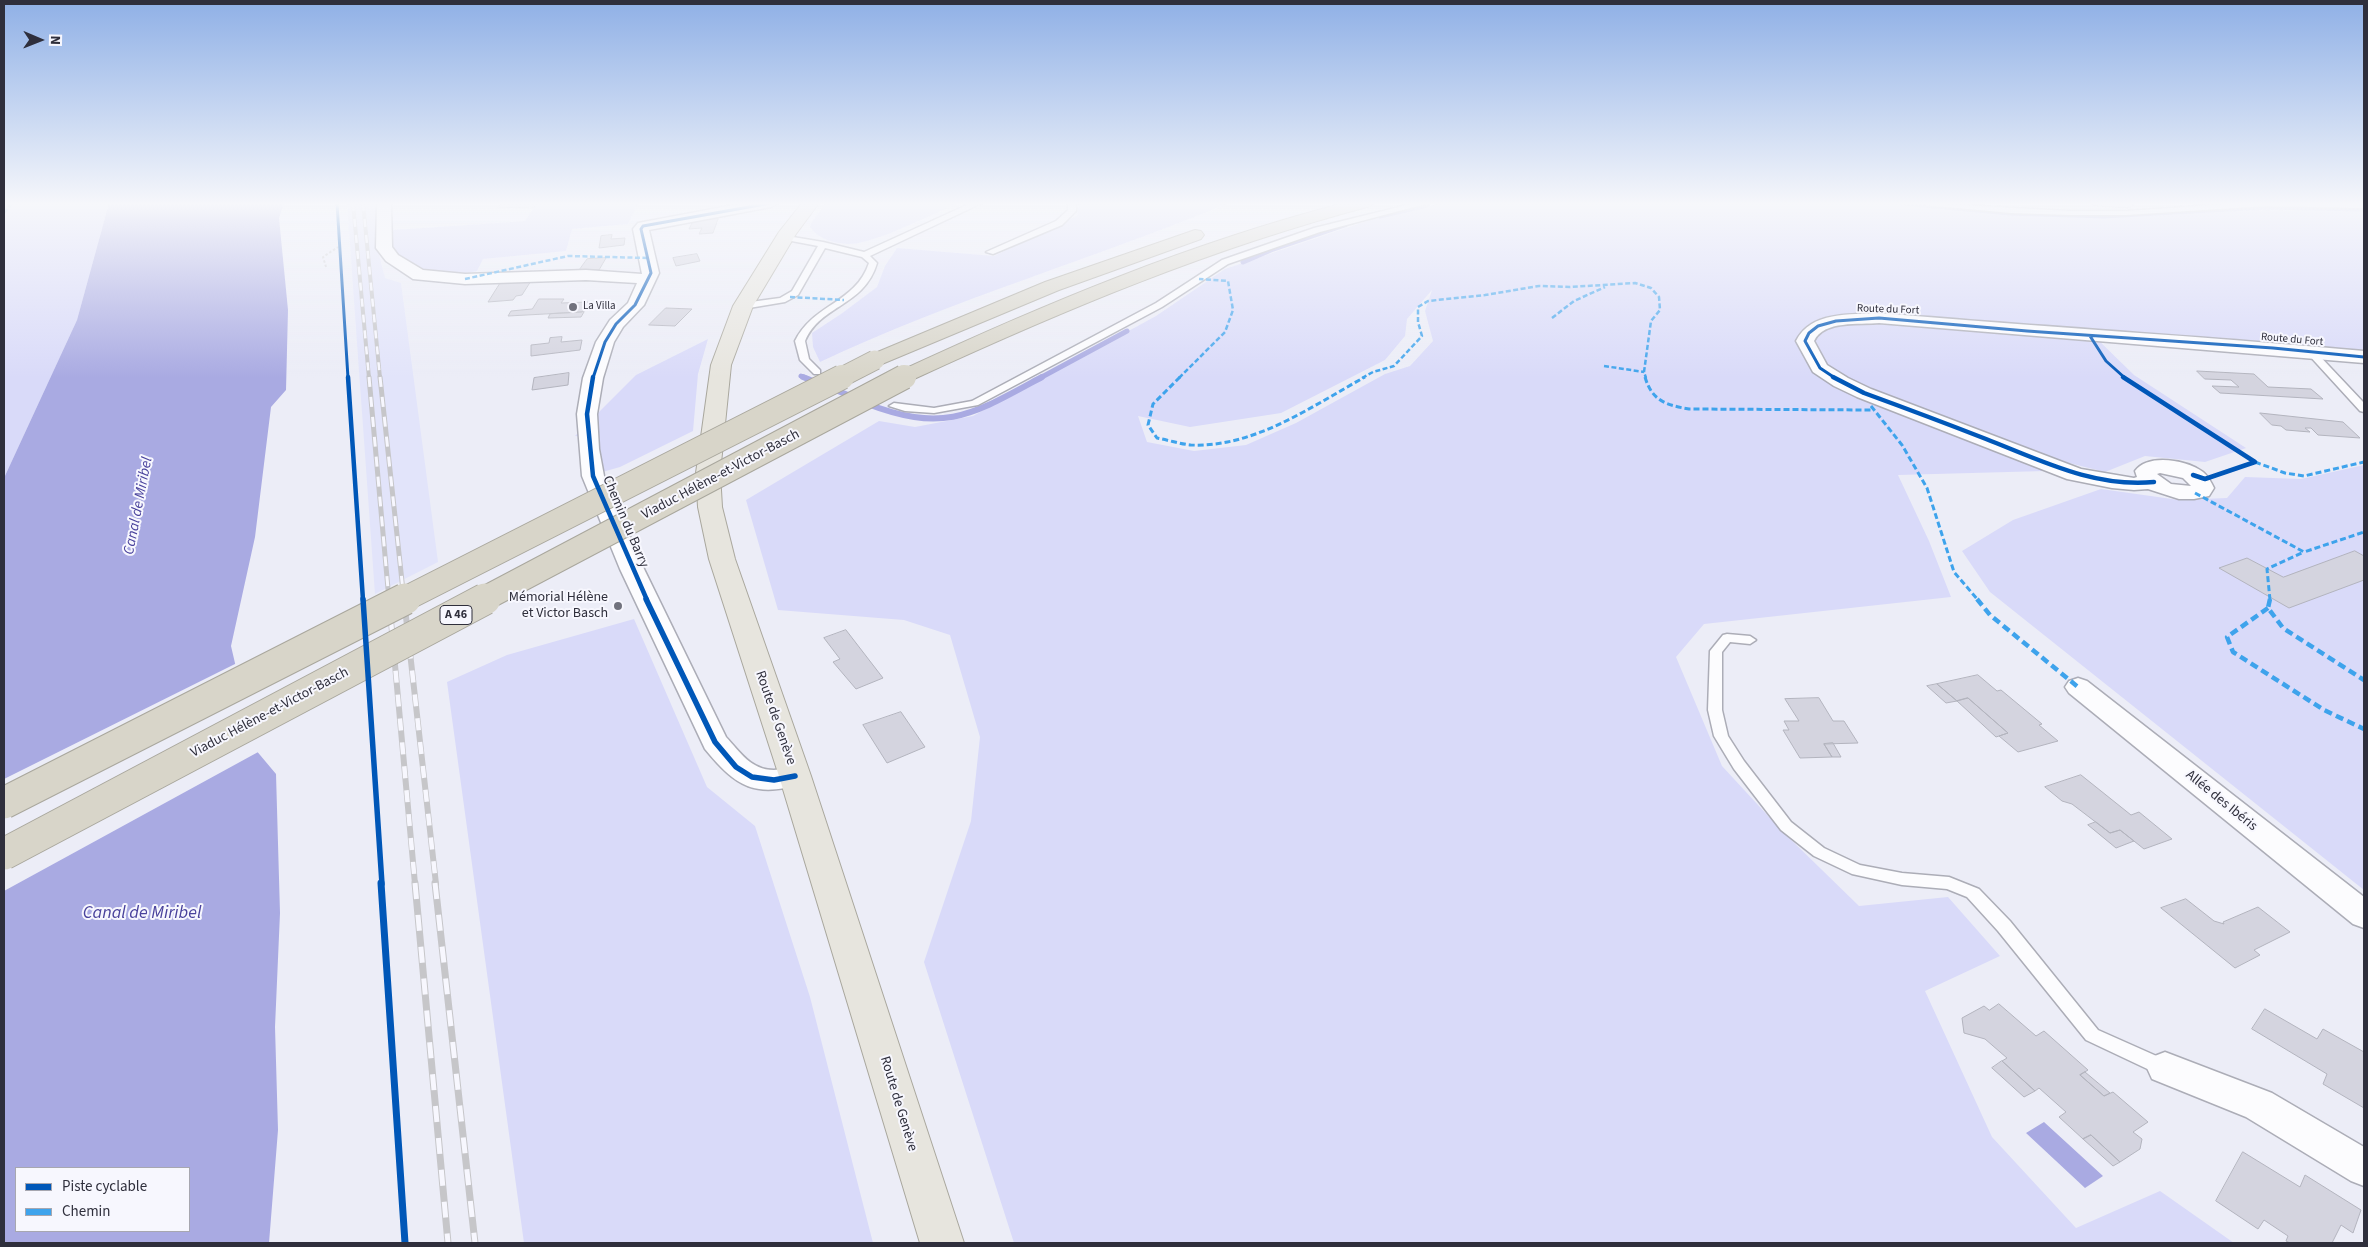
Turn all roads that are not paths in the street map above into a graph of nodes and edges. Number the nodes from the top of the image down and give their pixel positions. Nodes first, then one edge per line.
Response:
1 (397, 261) edge
2 (649, 261) edge
3 (769, 261) edge
4 (813, 261) edge
5 (871, 261) edge
6 (1122, 261) edge
7 (1175, 261) edge
8 (1227, 261) edge
9 (649, 279) junction
10 (746, 300) junction
11 (2310, 351) junction
12 (2364, 357) edge
13 (817, 372) dead end
14 (894, 406) dead end
15 (2364, 409) edge
16 (2154, 482) dead end
17 (1750, 640) dead end
18 (2078, 687) dead end
19 (795, 776) junction
20 (4, 803) edge
21 (4, 854) edge
22 (2364, 915) edge
23 (2165, 1068) joint
24 (2364, 1168) edge
25 (942, 1243) edge

1 - 9 street
2 - 9 street
3 - 10 main road, Route de Genève
4 - 10 lane
5 - 13 lane
6 - 20 highway, bridge
7 - 21 highway, Viaduc Hélène-et-Victor-Basch / A 46, bridge
8 - 14 lane
9 - 19 street, Chemin du Barry
10 - 19 main road, Route de Genève
11 - 12 street, Route du Fort
11 - 15 lane
11 - 16 street, Route du Fort
17 - 23 lane
18 - 22 street, Allée des Ibéris
19 - 25 main road, Route de Genève
23 - 24 street

